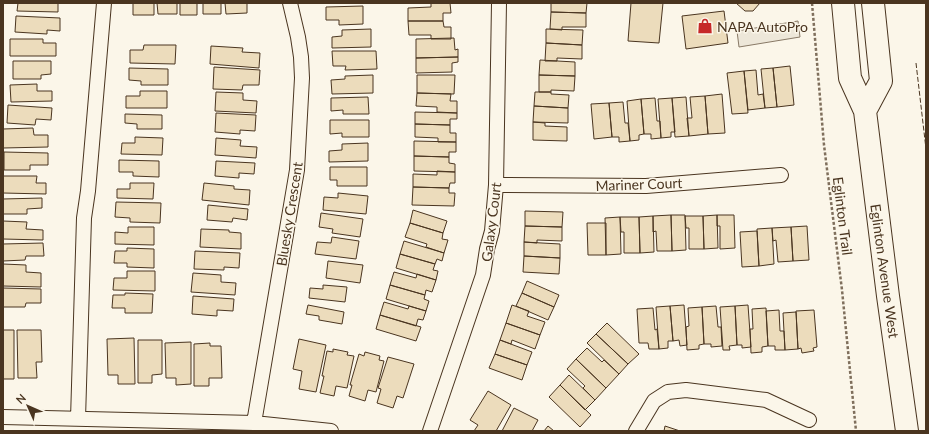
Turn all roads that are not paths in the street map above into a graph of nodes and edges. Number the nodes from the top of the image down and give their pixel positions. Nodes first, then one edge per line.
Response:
1 (104, 3) edge
2 (290, 3) edge
3 (499, 3) edge
4 (842, 3) edge
5 (873, 3) edge
6 (865, 111) junction
7 (781, 175) dead end
8 (496, 185) junction
9 (3, 417) edge
10 (78, 418) junction
11 (809, 420) dead end
12 (254, 423) junction
13 (331, 431) edge
14 (430, 431) edge
15 (636, 431) edge
16 (907, 431) edge

1 - 10 street
2 - 12 street, Bluesky Crescent
3 - 8 street, Galaxy Court
4 - 6 main road, Eglinton Avenue West
5 - 6 main road
6 - 16 main road, Eglinton Avenue West
7 - 8 street, Mariner Court
8 - 14 street, Galaxy Court
9 - 10 street
10 - 12 street
11 - 15 street
12 - 13 street

